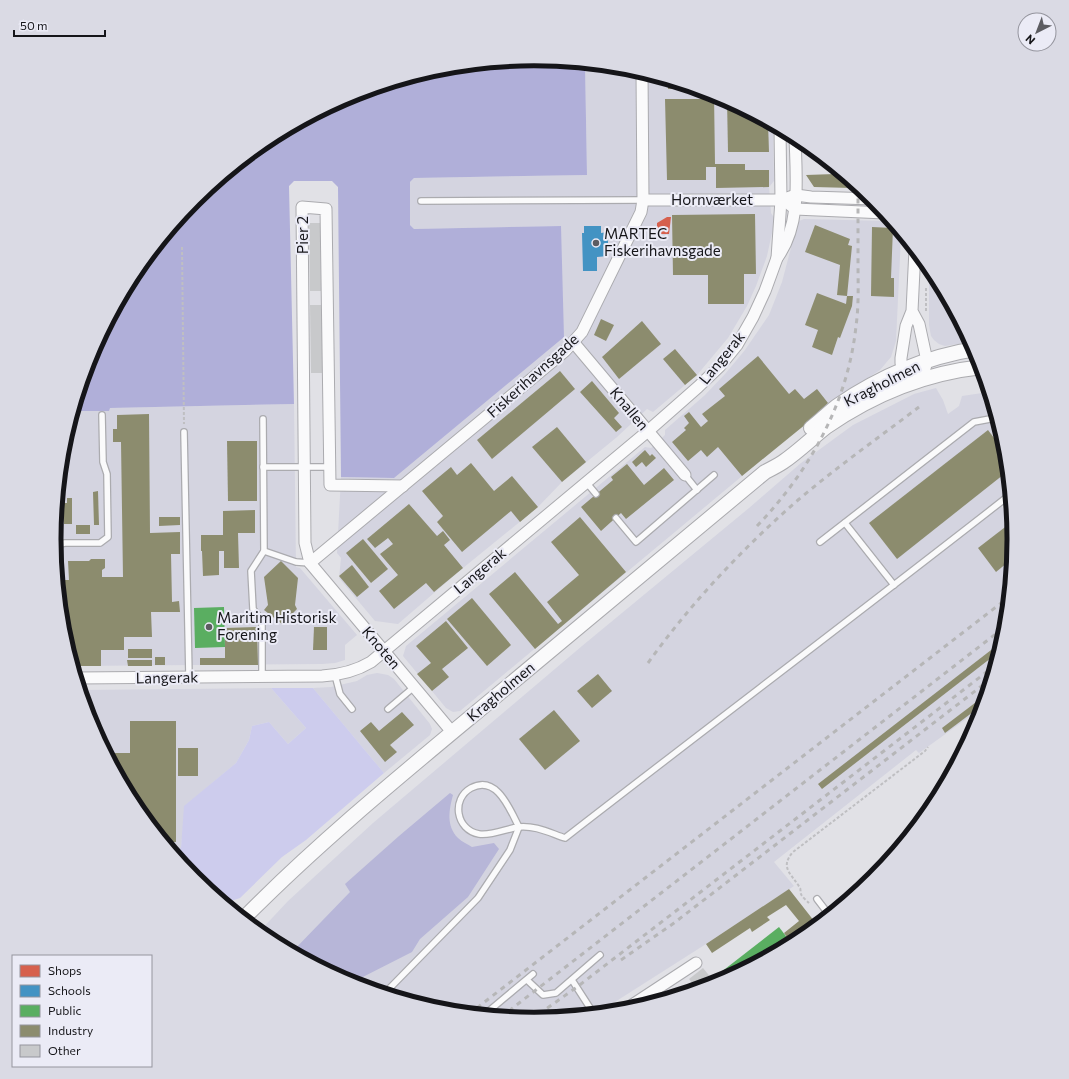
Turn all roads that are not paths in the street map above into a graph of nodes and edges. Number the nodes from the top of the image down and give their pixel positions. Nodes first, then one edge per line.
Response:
1 (642, 79) edge
2 (780, 135) edge
3 (795, 144) edge
4 (796, 195) junction
5 (862, 199) edge
6 (643, 200) junction
7 (781, 200) junction
8 (421, 201) dead end
9 (795, 209) junction
10 (876, 213) edge
11 (915, 257) edge
12 (777, 258) junction
13 (912, 311) junction
14 (574, 343) junction
15 (968, 350) edge
16 (927, 361) junction
17 (976, 368) edge
18 (904, 370) junction
19 (922, 379) junction
20 (102, 415) dead end
21 (263, 419) dead end
22 (993, 419) edge
23 (648, 431) junction
24 (184, 432) road end
25 (263, 467) junction
26 (304, 467) junction
27 (330, 467) junction
28 (765, 472) junction
29 (685, 475) joint
30 (714, 475) dead end
31 (586, 482) junction
32 (403, 486) junction
33 (697, 490) junction
34 (596, 494) dead end
35 (1006, 497) edge
36 (616, 518) dead end
37 (845, 523) junction
38 (820, 542) dead end
39 (61, 544) edge
40 (264, 551) junction
41 (310, 563) junction
42 (894, 586) junction
43 (384, 651) junction
44 (335, 675) junction
45 (189, 677) junction
46 (262, 677) junction
47 (82, 678) edge
48 (414, 687) junction
49 (352, 709) dead end
50 (388, 709) dead end
51 (452, 732) junction
52 (519, 827) junction
53 (817, 899) dead end
54 (827, 912) edge
55 (247, 915) edge
56 (600, 955) dead end
57 (696, 962) dead end
58 (534, 974) dead end
59 (527, 980) junction
60 (572, 980) junction
61 (388, 990) edge
62 (645, 1000) edge
63 (591, 1009) edge
64 (489, 1011) edge

1 - 6 street, Fiskerihavnsgade
2 - 7 street, Langerak
3 - 4 street, Langerak
4 - 5 street, Hornværket
4 - 7 street, Hornværket
4 - 9 street, Langerak
6 - 7 street, Hornværket
6 - 8 lane
6 - 14 street, Fiskerihavnsgade
7 - 9 street
7 - 12 street, Langerak
9 - 10 street
9 - 12 street, Langerak
11 - 13 street
12 - 23 street, Langerak
13 - 16 street
13 - 18 street
14 - 23 street, Knallen
14 - 32 street, Fiskerihavnsgade
15 - 16 street, Kragholmen
16 - 18 street, Kragholmen
16 - 19 street
17 - 19 street, Kragholmen
18 - 19 street
18 - 28 street, Kragholmen
19 - 28 street, Kragholmen
20 - 39 lane
21 - 25 lane
22 - 37 lane
23 - 29 street, Knallen
23 - 31 street, Langerak
24 - 45 lane
25 - 26 lane
25 - 40 lane
26 - 27 lane
26 - 27 street, Pier 2
26 - 41 street, Pier 2
27 - 32 street, Pier 2
28 - 51 street, Kragholmen
29 - 33 lane
30 - 33 lane
31 - 34 lane
31 - 43 street, Langerak
32 - 41 street, Fiskerihavnsgade
33 - 36 lane
35 - 42 lane
37 - 38 lane
37 - 42 lane
40 - 41 lane
40 - 46 lane
41 - 43 street, Knoten
42 - 52 lane
43 - 44 street, Langerak
43 - 48 street, Knoten
44 - 46 street, Langerak
44 - 49 lane
45 - 46 street, Langerak
45 - 47 street, Langerak
48 - 50 lane
48 - 51 street, Knoten
51 - 55 street, Kragholmen
52 - 52 lane
52 - 61 lane
53 - 54 lane
56 - 60 lane
57 - 62 street
58 - 59 lane
59 - 60 lane
59 - 64 lane
60 - 63 lane

